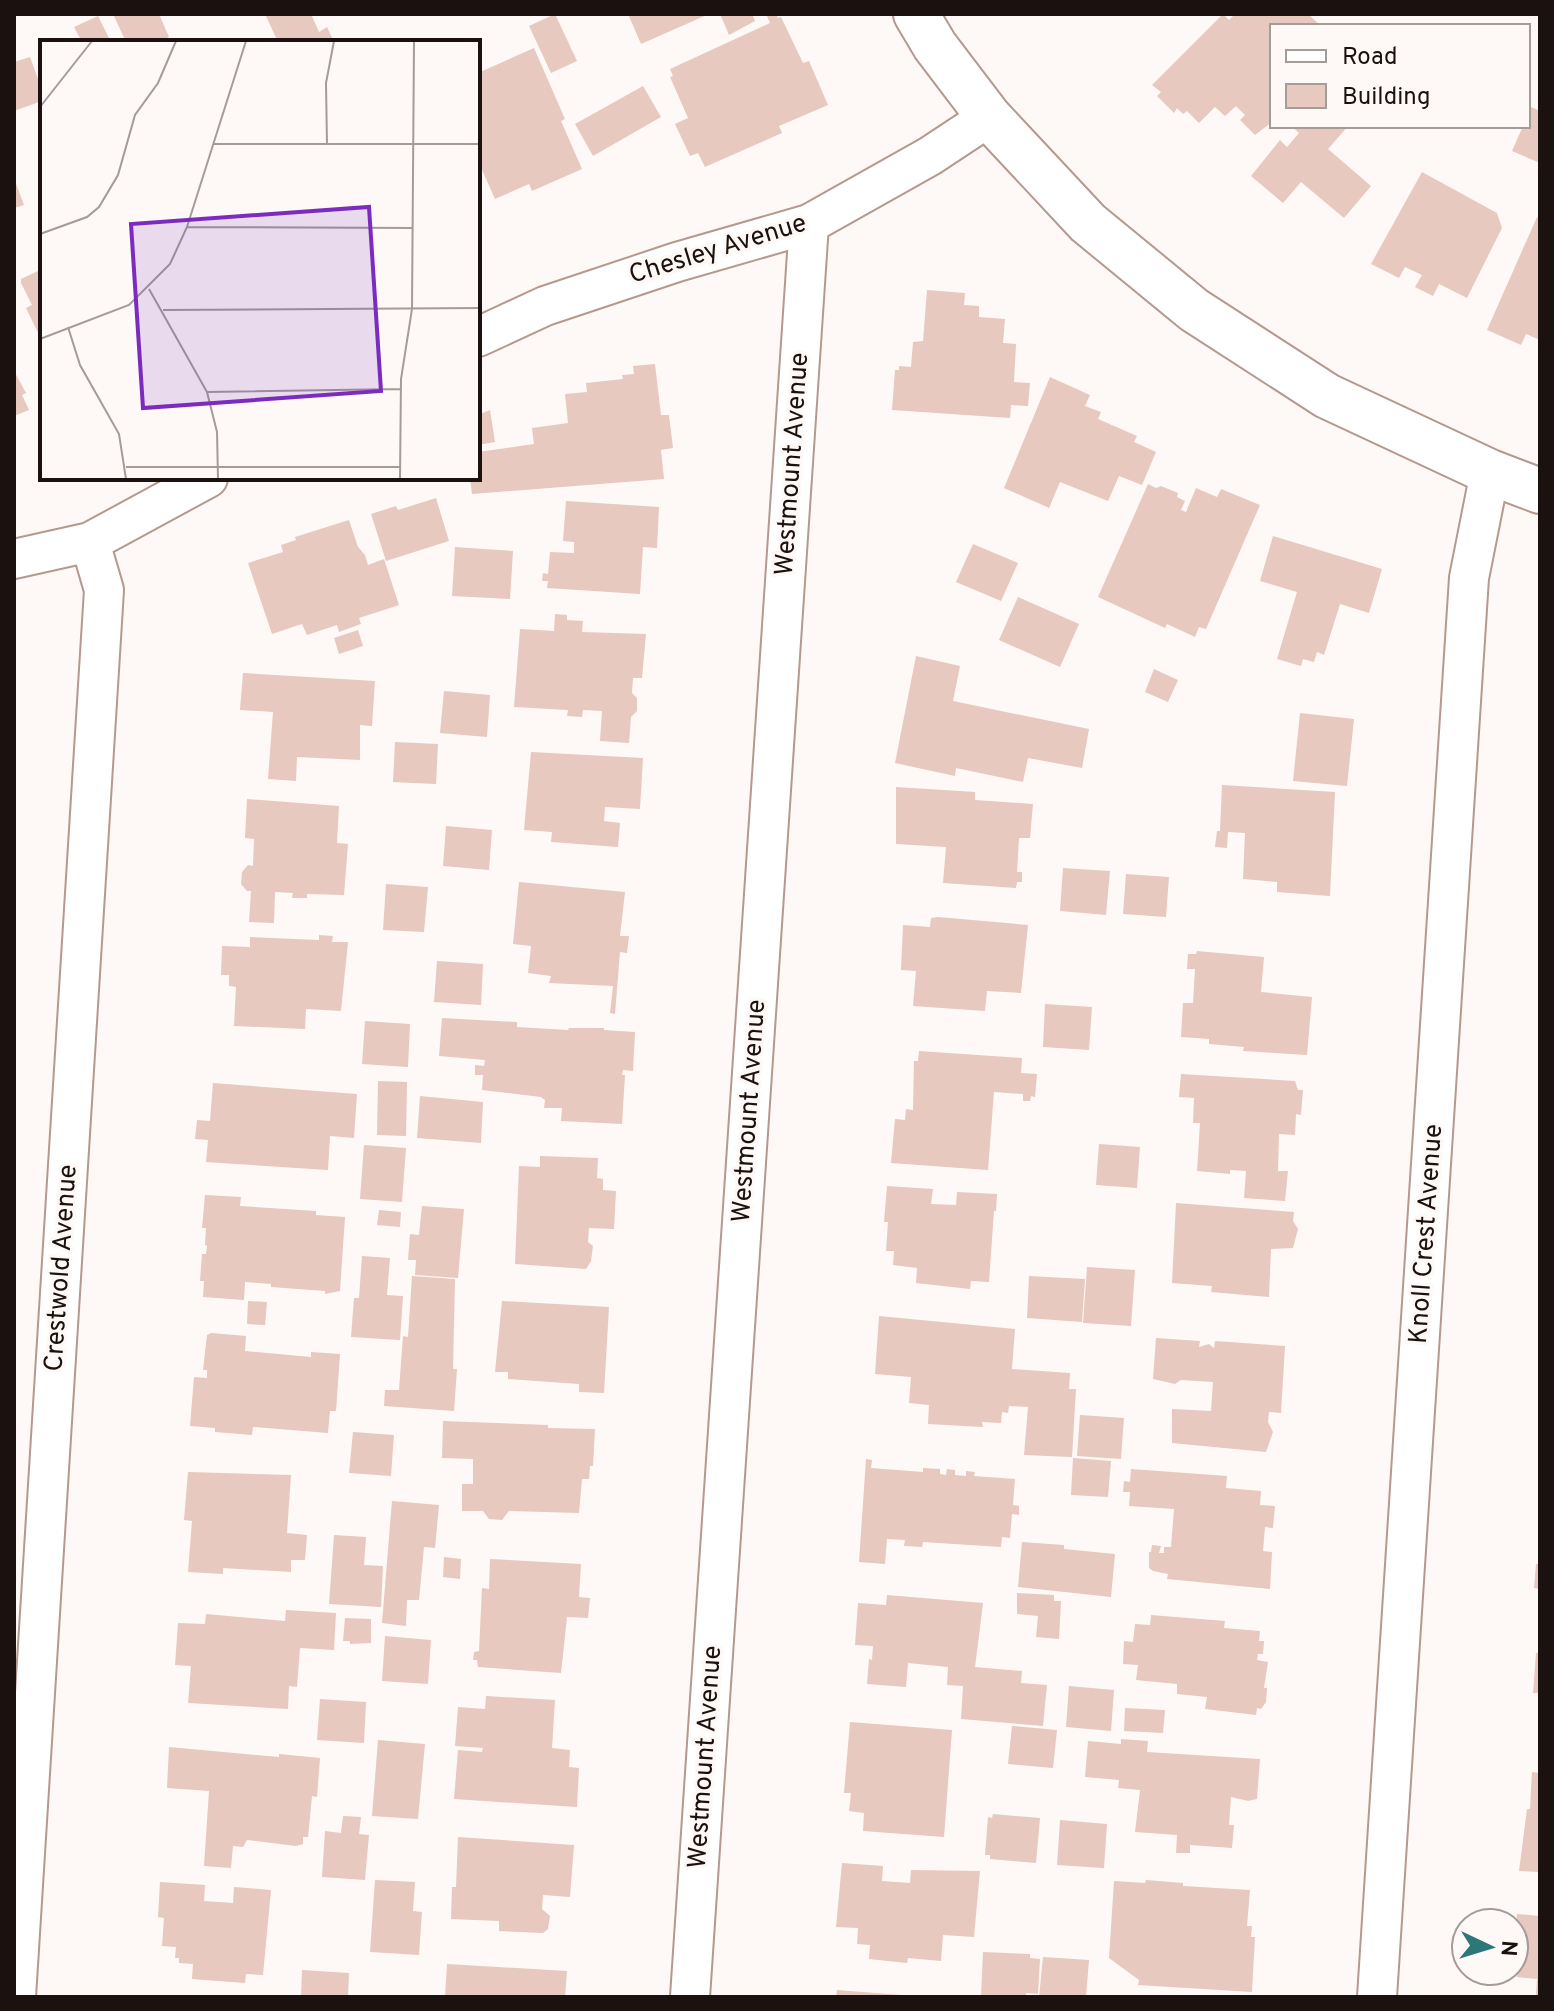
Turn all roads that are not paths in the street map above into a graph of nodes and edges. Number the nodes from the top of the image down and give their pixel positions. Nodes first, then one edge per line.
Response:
1 (916, 14) edge
2 (989, 117) junction
3 (809, 224) junction
4 (480, 336) edge
5 (1490, 472) junction
6 (204, 480) edge
7 (1540, 491) edge
8 (90, 542) junction
9 (14, 559) edge
10 (16, 1997) edge
11 (690, 1997) edge
12 (1377, 1997) edge

1 - 2 street
2 - 3 street, Chesley Avenue
2 - 5 street
3 - 4 street, Chesley Avenue
3 - 11 street, Westmount Avenue
5 - 7 street
5 - 12 street, Knoll Crest Avenue
6 - 8 street
8 - 9 street
8 - 10 street, Crestwold Avenue

